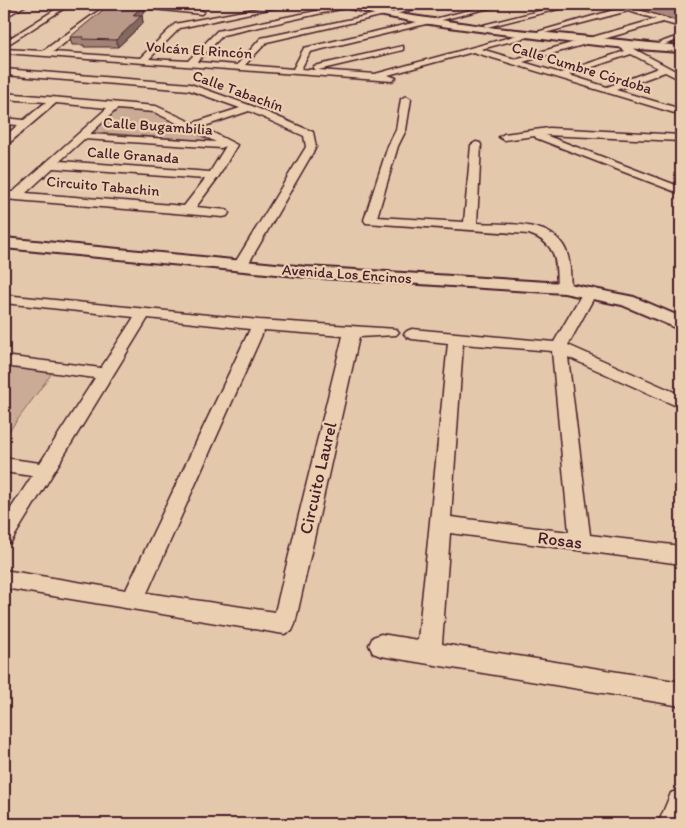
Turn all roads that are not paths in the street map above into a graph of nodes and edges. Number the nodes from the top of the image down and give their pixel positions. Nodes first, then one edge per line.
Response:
1 (25, 4) edge
2 (68, 4) edge
3 (112, 4) edge
4 (125, 4) edge
5 (219, 4) edge
6 (289, 4) edge
7 (355, 4) edge
8 (431, 4) edge
9 (502, 4) edge
10 (575, 4) edge
11 (612, 4) edge
12 (208, 5) edge
13 (627, 9) junction
14 (201, 12) junction
15 (396, 12) junction
16 (385, 14) junction
17 (4, 16) edge
18 (438, 19) junction
19 (662, 20) junction
20 (427, 21) junction
21 (195, 22) junction
22 (487, 25) junction
23 (681, 25) edge
24 (541, 32) junction
25 (367, 35) junction
26 (525, 35) junction
27 (600, 37) junction
28 (681, 37) edge
29 (586, 41) junction
30 (662, 43) junction
31 (619, 44) junction
32 (4, 45) edge
33 (681, 45) edge
34 (681, 49) edge
35 (474, 50) junction
36 (4, 51) edge
37 (408, 51) junction
38 (632, 52) junction
39 (45, 54) junction
40 (143, 60) junction
41 (432, 60) junction
42 (513, 62) junction
43 (191, 63) junction
44 (239, 67) junction
45 (665, 68) junction
46 (299, 71) junction
47 (4, 72) edge
48 (559, 76) junction
49 (373, 77) junction
50 (681, 77) edge
51 (392, 78) dead end
52 (607, 90) junction
53 (4, 96) edge
54 (406, 99) dead end
55 (54, 100) junction
56 (114, 106) junction
57 (249, 108) junction
58 (681, 112) edge
59 (4, 121) edge
60 (26, 123) junction
61 (191, 128) junction
62 (534, 133) junction
63 (81, 136) junction
64 (504, 138) dead end
65 (681, 138) edge
66 (4, 142) edge
67 (232, 145) junction
68 (476, 145) dead end
69 (50, 164) junction
70 (213, 176) junction
71 (681, 190) edge
72 (10, 195) edge
73 (188, 210) junction
74 (223, 213) dead end
75 (470, 227) junction
76 (5, 243) edge
77 (240, 266) junction
78 (564, 288) junction
79 (590, 292) junction
80 (4, 299) edge
81 (144, 313) junction
82 (681, 324) edge
83 (258, 325) junction
84 (352, 332) junction
85 (391, 332) dead end
86 (412, 334) dead end
87 (456, 339) junction
88 (559, 346) junction
89 (4, 361) edge
90 (106, 374) junction
91 (681, 402) edge
92 (4, 465) edge
93 (46, 471) junction
94 (439, 524) junction
95 (4, 536) edge
96 (580, 542) junction
97 (681, 556) edge
98 (4, 579) edge
99 (132, 602) junction
100 (381, 645) dead end
101 (428, 652) junction
102 (681, 694) edge
103 (681, 803) edge
104 (672, 824) edge

1 - 17 street
2 - 32 street
3 - 39 street
4 - 14 street
5 - 12 street
6 - 21 street
7 - 15 street
7 - 16 street
7 - 43 street
8 - 15 street
9 - 18 street
10 - 22 street
11 - 13 street
12 - 14 street
13 - 19 street
13 - 24 street
14 - 21 street
15 - 18 street
16 - 20 street
16 - 44 street
18 - 22 street
19 - 23 street
19 - 27 street
20 - 25 street
20 - 26 street
21 - 40 street
22 - 24 street
24 - 27 street
25 - 37 street
25 - 46 street
26 - 29 street
26 - 35 street
27 - 29 street
27 - 30 street
28 - 30 street
29 - 31 street
29 - 42 street
30 - 33 street
31 - 34 street
31 - 38 street
35 - 41 street
35 - 42 street, Calle Cumbre Córdoba
36 - 39 street, Volcán El Rincón
37 - 41 street
37 - 46 street
38 - 45 street
38 - 48 street
39 - 40 street, Volcán El Rincón
40 - 43 street, Volcán El Rincón
41 - 49 street
42 - 48 street, Calle Cumbre Córdoba
43 - 44 street, Volcán El Rincón
44 - 46 street, Volcán El Rincón
45 - 50 street
45 - 52 street
46 - 49 street, Volcán El Rincón
47 - 57 street, Calle Tabachín
48 - 52 street, Calle Cumbre Córdoba
49 - 51 street, Volcán El Rincón
52 - 58 street, Calle Cumbre Córdoba
53 - 55 street
54 - 75 street
55 - 56 street
55 - 60 street
56 - 61 street
56 - 63 street, Circuito Tabachin
57 - 61 street
57 - 77 street, Calle Tabachín
59 - 60 street
60 - 66 street
61 - 67 street
62 - 64 street
62 - 65 street
62 - 71 street
63 - 67 street, Calle Bugambilia
63 - 69 street, Circuito Tabachin
67 - 70 street
68 - 75 street
69 - 70 street, Calle Granada
69 - 72 street, Circuito Tabachin
70 - 73 street
72 - 73 street, Circuito Tabachin
73 - 74 street, Circuito Tabachin
75 - 78 street
76 - 77 street, Avenida Los Encinos
77 - 78 street, Avenida Los Encinos
78 - 79 street, Avenida Los Encinos
79 - 82 street, Avenida Los Encinos
79 - 88 street
80 - 81 street
81 - 83 street
81 - 90 street
83 - 84 street
83 - 99 street
84 - 85 street
84 - 99 street, Circuito Laurel
86 - 87 street
87 - 88 street
87 - 94 street
88 - 91 street
88 - 96 street
89 - 90 street
90 - 93 street
92 - 93 street
93 - 95 street
94 - 96 street, Rosas
94 - 101 street
96 - 97 street, Rosas
98 - 99 street
100 - 101 street
101 - 102 street
103 - 104 street

